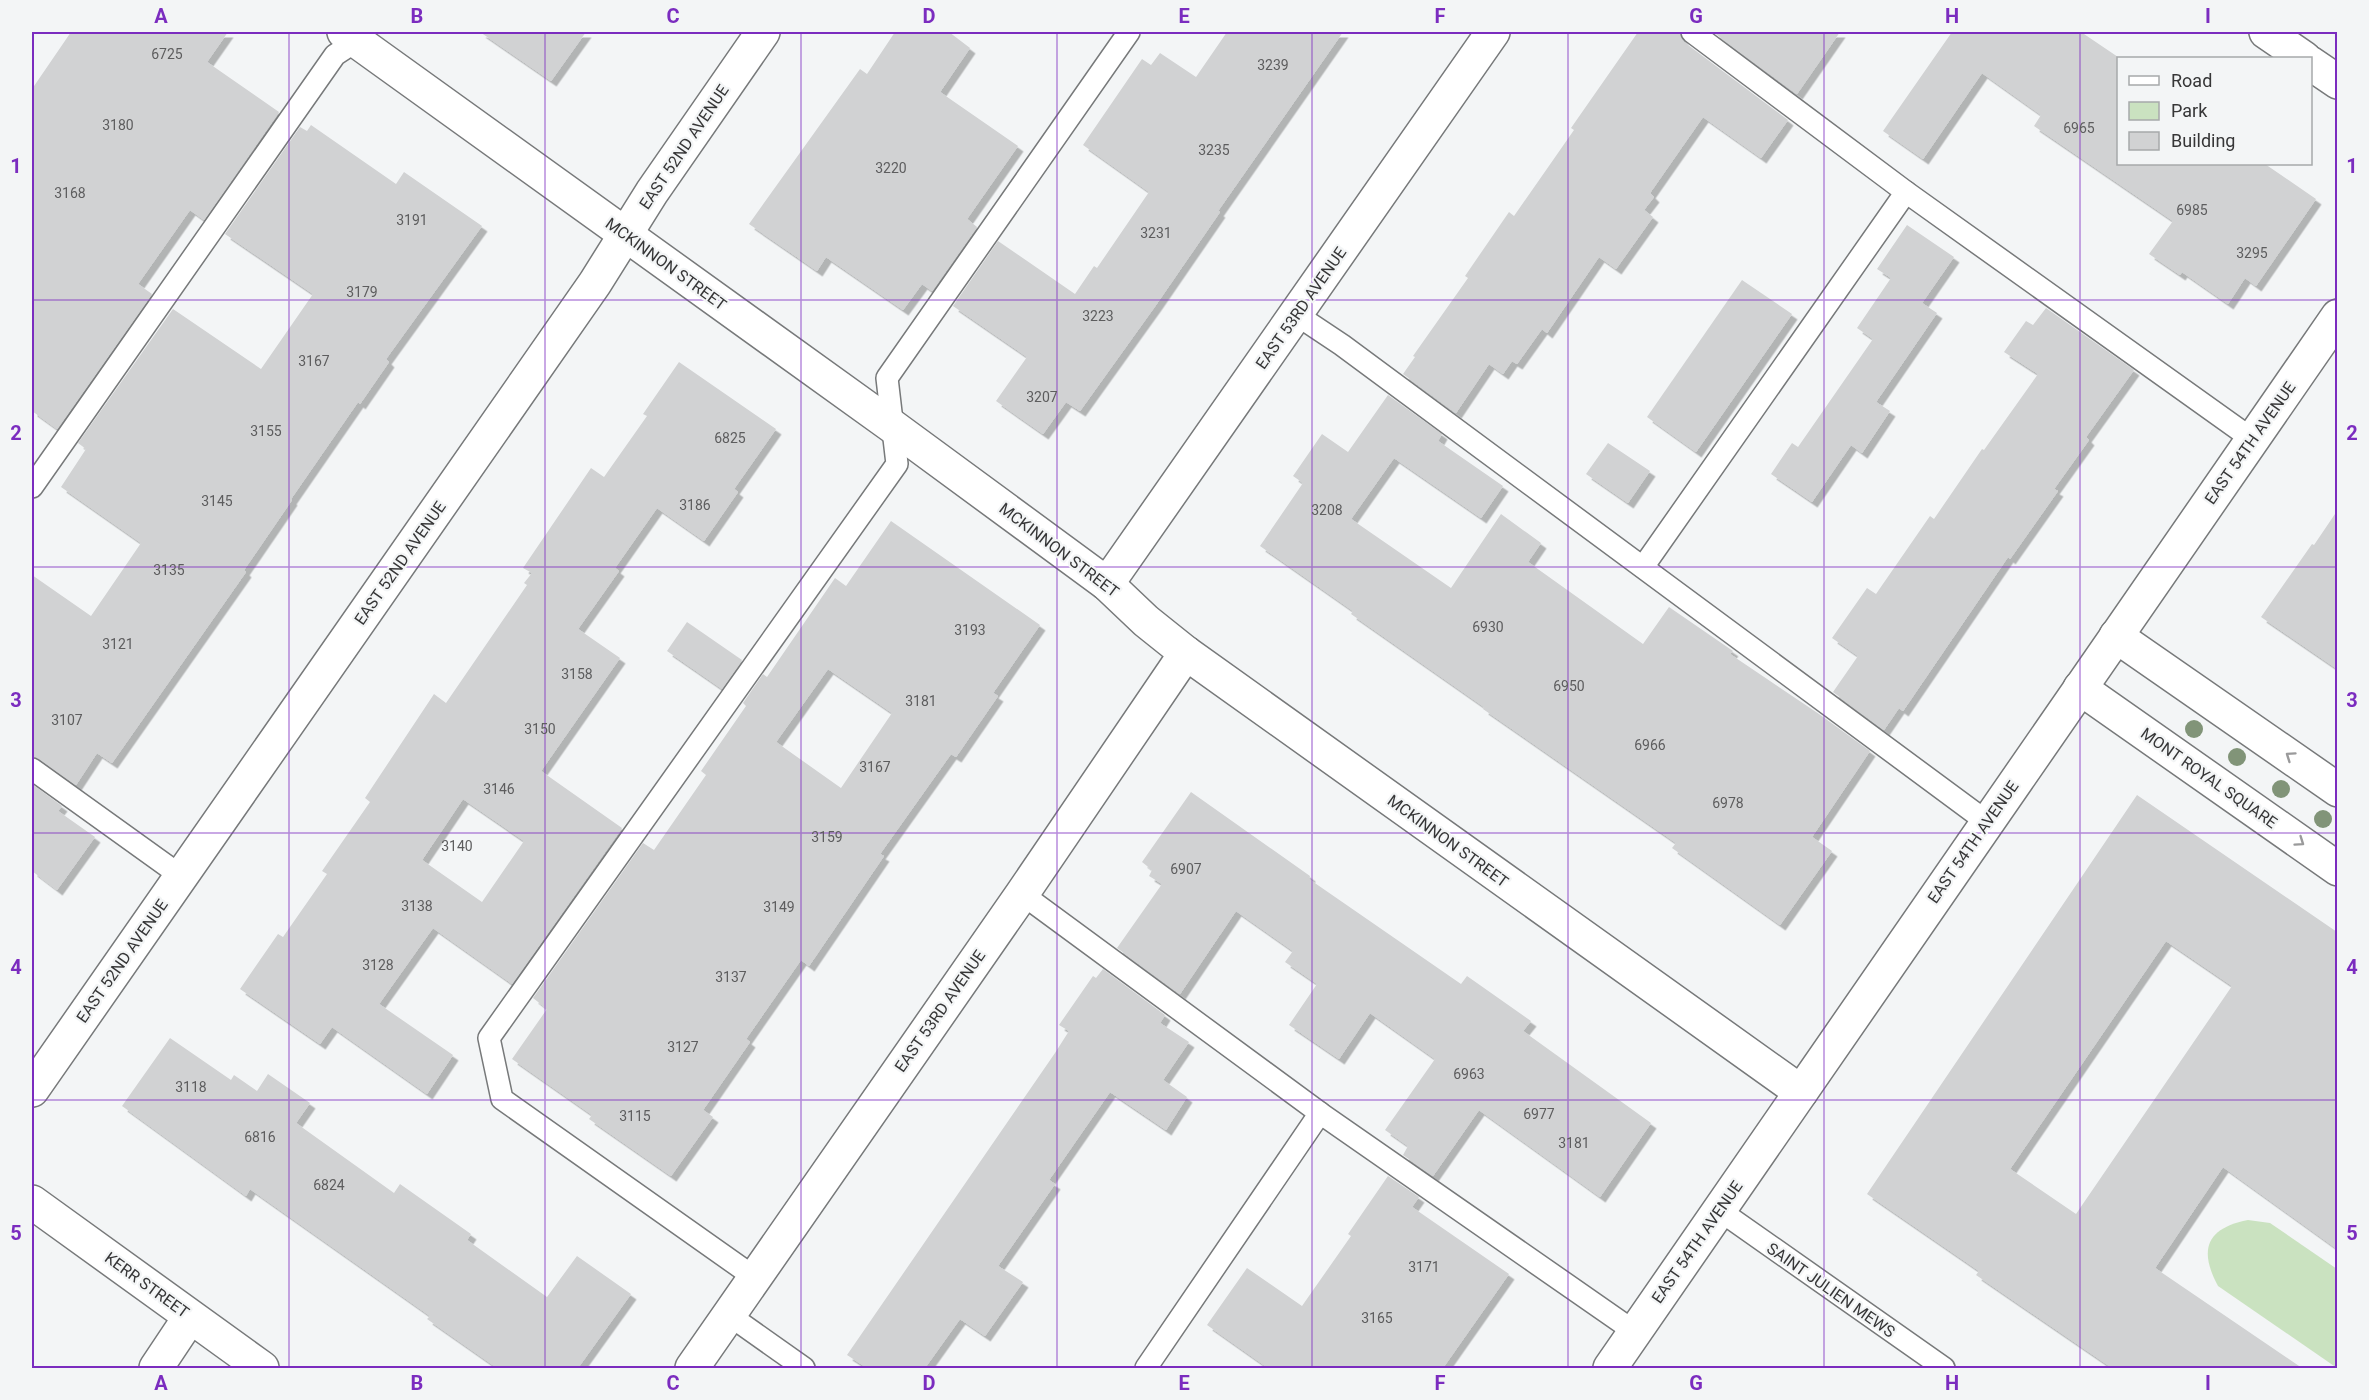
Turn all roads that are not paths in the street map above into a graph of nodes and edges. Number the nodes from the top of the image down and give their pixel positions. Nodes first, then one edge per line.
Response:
1 (763, 32) edge
2 (1129, 32) edge
3 (1493, 32) edge
4 (1692, 32) edge
5 (2266, 32) edge
6 (357, 35) edge
7 (2303, 57) edge
8 (2312, 64) edge
9 (2337, 82) edge
10 (1906, 192) junction
11 (626, 234) junction
12 (1297, 315) junction
13 (2337, 316) edge
14 (892, 426) junction
15 (2252, 439) junction
16 (32, 487) edge
17 (1643, 567) junction
18 (1107, 584) junction
19 (2116, 636) junction
20 (1186, 653) junction
21 (2080, 688) junction
22 (32, 769) edge
23 (2337, 790) edge
24 (1987, 822) junction
25 (2337, 868) edge
26 (181, 876) junction
27 (1022, 894) junction
28 (32, 1090) edge
29 (1801, 1092) junction
30 (1320, 1113) junction
31 (32, 1202) edge
32 (1719, 1210) junction
33 (754, 1277) junction
34 (729, 1315) junction
35 (190, 1317) junction
36 (1635, 1332) junction
37 (156, 1368) edge
38 (262, 1368) edge
39 (692, 1368) edge
40 (804, 1368) edge
41 (1146, 1368) edge
42 (1610, 1368) edge
43 (1944, 1368) edge

1 - 11 street, EAST 52ND AVENUE
2 - 14 lane
3 - 12 street, EAST 53RD AVENUE
4 - 10 lane
5 - 7 street
6 - 11 street, MCKINNON STREET
6 - 16 lane
8 - 9 street
10 - 15 lane
10 - 17 lane
11 - 14 street, MCKINNON STREET
11 - 26 street, EAST 52ND AVENUE
12 - 17 lane
12 - 18 street, EAST 53RD AVENUE
13 - 15 street, EAST 54TH AVENUE
14 - 18 street, MCKINNON STREET
14 - 33 lane
15 - 19 street, EAST 54TH AVENUE
17 - 24 lane
18 - 20 street, MCKINNON STREET
19 - 21 street, EAST 54TH AVENUE
23 -> 19 street
20 - 27 street, EAST 53RD AVENUE
20 - 29 street, MCKINNON STREET
21 - 24 street, EAST 54TH AVENUE
21 -> 25 street, MONT ROYAL SQUARE
22 - 26 lane
24 - 29 street, EAST 54TH AVENUE
26 - 28 street, EAST 52ND AVENUE
27 - 30 lane
27 - 33 street, EAST 53RD AVENUE
29 - 32 street, EAST 54TH AVENUE
30 - 36 lane
30 - 41 lane
31 - 35 street, KERR STREET
32 - 36 street, EAST 54TH AVENUE
32 - 43 lane, SAINT JULIEN MEWS
33 - 34 street, EAST 53RD AVENUE
34 - 39 street, EAST 53RD AVENUE
34 - 40 lane
35 - 37 street
35 - 38 street, KERR STREET
36 - 42 street, EAST 54TH AVENUE

